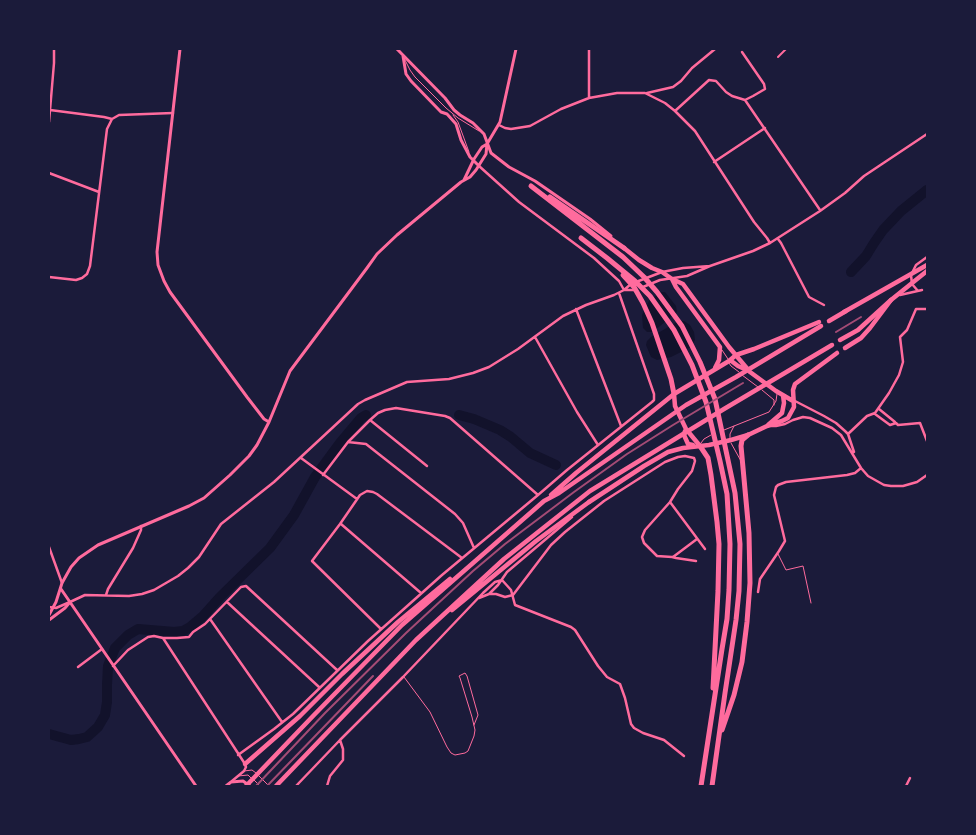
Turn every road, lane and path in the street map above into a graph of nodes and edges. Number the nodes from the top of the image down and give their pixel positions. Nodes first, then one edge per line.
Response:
1 (54, 49) edge
2 (180, 49) edge
3 (397, 49) edge
4 (516, 49) edge
5 (589, 49) edge
6 (715, 49) edge
7 (786, 49) edge
8 (742, 52) dead end
9 (402, 55) junction
10 (778, 57) dead end
11 (645, 93) junction
12 (589, 98) junction
13 (745, 100) junction
14 (50, 110) junction
15 (675, 111) junction
16 (451, 112) junction
17 (172, 113) junction
18 (112, 119) junction
19 (49, 122) edge
20 (499, 125) junction
21 (764, 128) junction
22 (484, 134) junction
23 (927, 134) edge
24 (487, 144) junction
25 (472, 158) junction
26 (714, 162) junction
27 (479, 166) junction
28 (49, 173) edge
29 (464, 180) junction
30 (100, 192) junction
31 (820, 210) junction
32 (581, 238) dead end
33 (778, 239) junction
34 (770, 244) junction
35 (624, 248) junction
36 (927, 257) edge
37 (607, 258) junction
38 (927, 265) edge
39 (710, 266) junction
40 (927, 271) edge
41 (662, 272) junction
42 (911, 275) junction
43 (49, 277) edge
44 (672, 279) junction
45 (912, 284) junction
46 (624, 290) junction
47 (619, 293) junction
48 (898, 295) junction
49 (891, 300) junction
50 (824, 305) dead end
51 (576, 309) junction
52 (927, 309) edge
53 (829, 320) dead end
54 (535, 337) junction
55 (840, 340) dead end
56 (832, 345) dead end
57 (720, 347) junction
58 (845, 348) dead end
59 (837, 353) dead end
60 (736, 355) junction
61 (729, 360) junction
62 (736, 367) junction
63 (714, 369) junction
64 (750, 372) junction
65 (776, 391) junction
66 (674, 394) junction
67 (783, 395) junction
68 (794, 401) junction
69 (774, 406) junction
70 (879, 409) junction
71 (875, 413) junction
72 (370, 420) junction
73 (269, 422) junction
74 (896, 423) junction
75 (621, 426) junction
76 (734, 426) junction
77 (767, 426) junction
78 (686, 430) junction
79 (720, 432) dead end
80 (713, 434) dead end
81 (848, 434) junction
82 (748, 435) junction
83 (730, 440) junction
84 (927, 441) edge
85 (348, 442) junction
86 (598, 445) junction
87 (700, 446) junction
88 (855, 456) junction
89 (301, 458) junction
90 (427, 466) dead end
91 (743, 466) junction
92 (862, 468) junction
93 (321, 474) junction
94 (927, 475) edge
95 (538, 495) junction
96 (357, 500) junction
97 (544, 501) junction
98 (589, 502) junction
99 (670, 502) junction
100 (340, 524) junction
101 (141, 526) junction
102 (506, 534) junction
103 (697, 539) junction
104 (49, 547) edge
105 (474, 548) junction
106 (705, 549) dead end
107 (778, 554) junction
108 (673, 557) junction
109 (462, 558) junction
110 (696, 560) dead end
111 (502, 580) junction
112 (62, 582) junction
113 (60, 589) junction
114 (758, 592) dead end
115 (421, 593) junction
116 (488, 594) junction
117 (513, 594) junction
118 (106, 595) junction
119 (478, 599) junction
120 (70, 602) junction
121 (226, 602) junction
122 (811, 603) dead end
123 (51, 607) edge
124 (49, 614) edge
125 (210, 619) junction
126 (49, 620) edge
127 (381, 629) junction
128 (163, 638) junction
129 (416, 640) junction
130 (102, 649) junction
131 (113, 666) junction
132 (78, 667) dead end
133 (337, 670) junction
134 (403, 677) junction
135 (320, 687) junction
136 (712, 709) junction
137 (283, 723) junction
138 (474, 725) junction
139 (340, 740) junction
140 (718, 743) junction
141 (238, 755) junction
142 (684, 756) dead end
143 (245, 764) junction
144 (244, 771) junction
145 (238, 776) junction
146 (910, 778) dead end
147 (231, 782) junction
148 (328, 785) edge
149 (196, 786) edge
150 (226, 786) edge
151 (246, 786) edge
152 (250, 786) edge
153 (260, 786) edge
154 (269, 786) edge
155 (276, 786) edge
156 (296, 786) edge
157 (701, 786) edge
158 (712, 786) edge
159 (906, 786) edge

1 - 14 street
2 - 17 street
3 - 9 street
4 - 20 street
5 - 12 street
6 - 11 street
7 - 10 street
8 - 13 street
9 - 16 lane
9 - 22 street
9 - 25 street
11 - 12 street
11 - 15 street
12 - 20 street
13 - 15 street
13 - 21 street
14 - 18 street
14 - 19 street
15 - 26 street
16 - 22 lane
16 - 25 lane
17 - 18 street
17 - 73 street
18 - 30 street
20 - 24 street
21 - 26 street
21 - 31 street
22 - 24 street
23 - 31 street
24 - 25 street
24 - 27 street
24 - 35 street
25 - 27 street
25 - 29 street
26 - 34 street
27 - 29 street
27 - 46 street
28 - 30 street
29 - 73 street
30 - 43 street
31 - 33 street
32 - 37 highway
33 - 34 street
33 - 50 street
34 - 39 street
35 - 41 main road
35 - 140 highway
36 - 42 street
37 - 66 highway
37 - 136 highway
38 - 42 main road
39 - 41 street
39 - 44 street
40 - 45 main road
41 - 44 main road
41 - 46 street
42 - 45 street
42 - 53 main road
44 - 46 street
44 - 57 main road
44 - 60 main road
45 - 48 main road
45 - 48 street
46 - 47 street
47 - 51 street
47 - 75 street
48 - 49 main road
49 - 55 main road
49 - 58 main road
51 - 54 street
51 - 75 street
52 - 70 street
54 - 86 street
54 - 89 street
56 - 129 main road
57 - 61 lane
57 - 63 main road
59 - 68 main road
60 - 61 main road
60 - 64 main road
60 - 97 main road
61 - 62 main road
61 - 63 main road
62 - 64 main road
62 - 69 lane
63 - 66 main road
64 - 65 main road
65 - 67 main road
65 - 69 lane
66 - 78 main road
66 - 97 main road
67 - 68 main road
67 - 77 main road
68 - 77 main road
68 - 81 street
69 - 76 lane
70 - 71 street
70 - 74 street
71 - 74 street
71 - 81 street
72 - 85 street
72 - 90 street
72 - 95 street
73 - 101 street
74 - 84 street
75 - 86 street
76 - 79 lane
76 - 83 lane
77 - 82 main road
77 - 88 street
78 - 87 main road
78 - 87 main road
80 - 87 lane
81 - 88 street
82 - 83 main road
82 - 91 highway
83 - 87 main road
83 - 91 lane
85 - 93 street
85 - 105 street
86 - 95 street
87 - 98 main road
87 - 136 highway
88 - 92 street
89 - 93 street
89 - 118 street
91 - 140 highway
92 - 94 street
92 - 107 street
93 - 96 street
95 - 105 street
96 - 100 street
96 - 109 street
97 - 102 main road
98 - 111 street
98 - 129 main road
99 - 103 street
99 - 108 street
99 - 117 street
100 - 115 street
100 - 127 street
101 - 112 street
101 - 118 street
102 - 143 main road
102 - 151 main road
103 - 106 street
103 - 108 street
104 - 112 street
105 - 109 street
107 - 114 street
107 - 122 lane
108 - 110 street
109 - 115 street
111 - 116 street
111 - 117 street
111 - 119 street
112 - 113 street
113 - 120 street
113 - 123 street
115 - 127 street
116 - 117 street
116 - 119 street
117 - 142 street
118 - 120 street
119 - 134 street
120 - 123 street
120 - 126 street
120 - 130 street
121 - 125 street
121 - 133 street
121 - 135 street
123 - 124 street
125 - 128 street
125 - 137 street
127 - 133 street
128 - 131 street
128 - 141 street
129 - 155 main road
130 - 131 street
130 - 132 street
131 - 149 street
133 - 135 street
134 - 138 lane
134 - 139 street
135 - 137 street
136 - 157 highway
137 - 141 street
138 - 138 lane
139 - 148 street
139 - 156 street
140 - 158 highway
141 - 143 street
143 - 144 street
144 - 145 street
144 - 154 lane
145 - 147 street
145 - 153 lane
146 - 159 street
147 - 150 street
147 - 152 street

